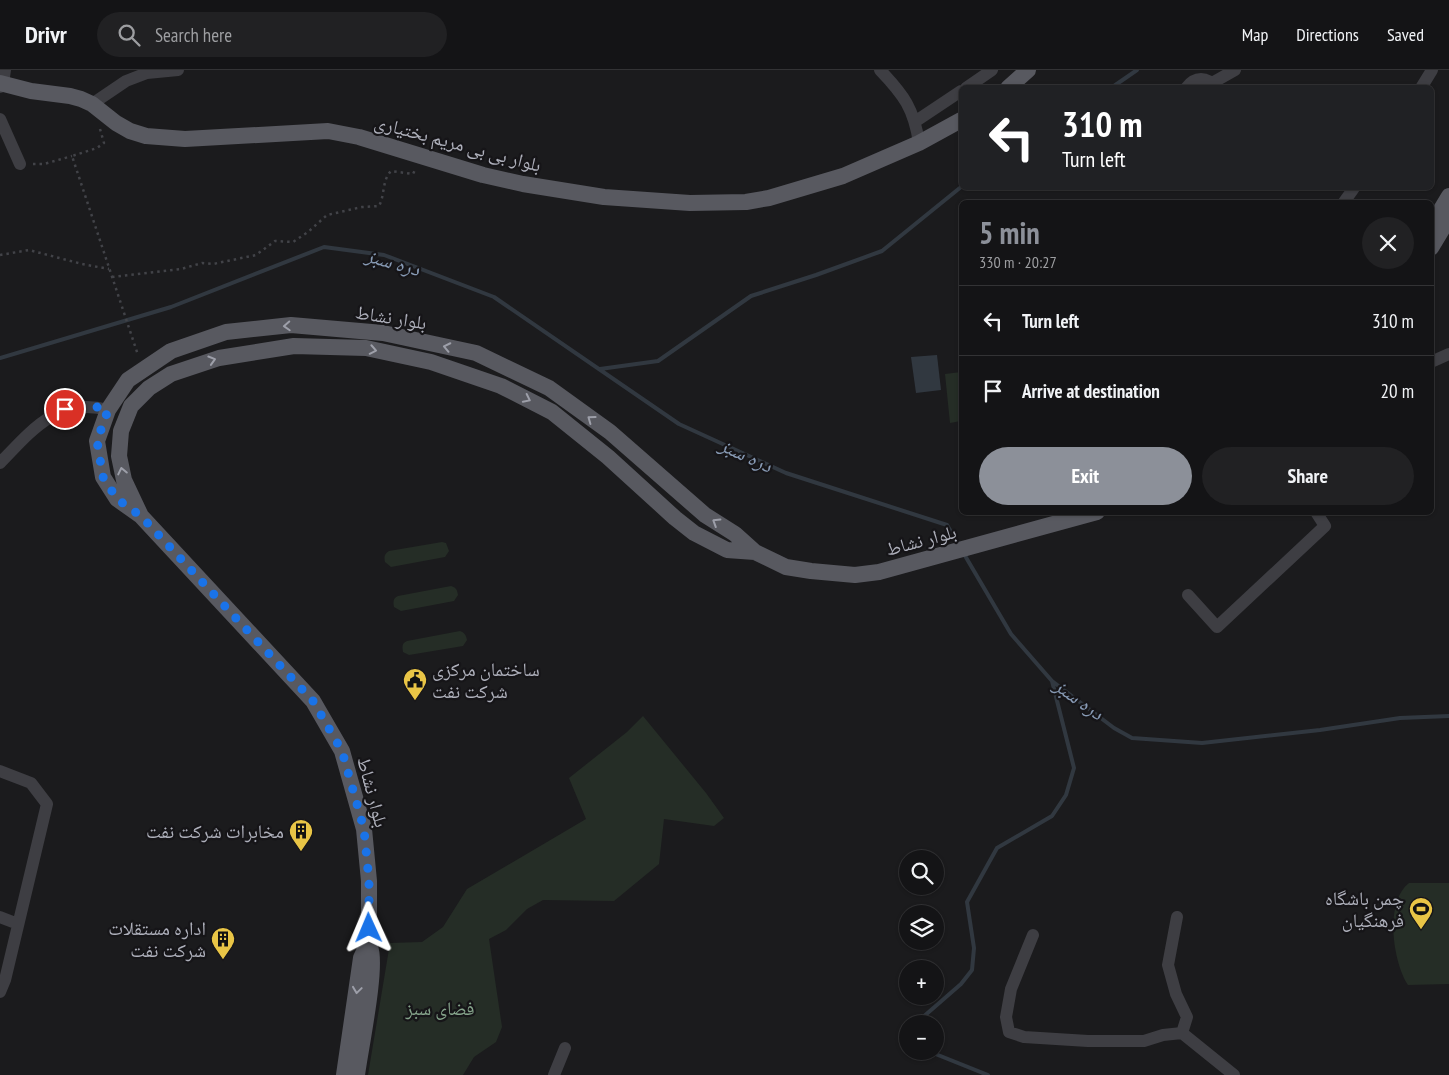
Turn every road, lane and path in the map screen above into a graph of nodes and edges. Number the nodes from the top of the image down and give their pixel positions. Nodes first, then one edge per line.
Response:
1 (178, 70) edge
2 (880, 70) edge
3 (992, 70) edge
4 (1028, 70) edge
5 (1235, 70) edge
6 (1432, 70) edge
7 (1218, 80) edge
8 (2, 81) edge
9 (970, 85) edge
10 (1011, 85) edge
11 (1189, 85) edge
12 (1423, 85) edge
13 (959, 92) edge
14 (92, 104) junction
15 (0, 119) edge
16 (916, 121) junction
17 (959, 121) edge
18 (99, 126) dead end
19 (919, 143) junction
20 (72, 156) junction
21 (419, 156) junction
22 (20, 164) joint
23 (1449, 196) edge
24 (1449, 218) edge
25 (1434, 221) edge
26 (1434, 243) edge
27 (0, 255) edge
28 (110, 269) junction
29 (112, 277) junction
30 (1449, 354) edge
31 (140, 360) dead end
32 (1434, 361) edge
33 (108, 410) junction
34 (0, 463) edge
35 (1086, 515) edge
36 (1318, 515) edge
37 (141, 516) junction
38 (754, 552) junction
39 (1188, 596) dead end
40 (0, 771) edge
41 (0, 917) edge
42 (1177, 918) dead end
43 (18, 924) junction
44 (1033, 935) dead end
45 (368, 943) junction
46 (0, 992) edge
47 (1182, 1033) junction
48 (565, 1048) dead end
49 (344, 1075) edge
50 (357, 1075) edge
51 (554, 1075) edge
52 (1234, 1075) edge

1 - 14 street
2 - 16 street
3 - 9 street
4 - 10 main road
5 - 7 street
6 - 12 street
7 - 11 street
8 - 14 main road, بلوار بی بی مریم بختیاری
13 - 16 street
14 - 21 main road, بلوار بی بی مریم بختیاری
15 - 22 street
16 - 19 street
17 - 19 main road, بلوار بی بی مریم بختیاری
18 - 20 path
19 - 21 main road, بلوار بی بی مریم بختیاری
20 - 22 path
20 - 28 path
21 - 29 path
23 - 25 main road
24 - 26 main road
27 - 28 path
28 - 29 path
29 - 31 path
30 - 32 street
33 - 34 street
33 - 37 main road, بلوار نشاط
38 -> 33 main road, بلوار نشاط
35 - 38 main road, بلوار نشاط
36 - 39 street
37 -> 38 main road, بلوار نشاط
37 - 45 main road, بلوار نشاط
40 - 43 street
41 - 43 street
42 - 47 street
43 - 46 street
44 - 47 street
45 -> 49 main road, بلوار نشاط
45 - 50 main road, بلوار نشاط
47 - 52 street
48 - 51 street

